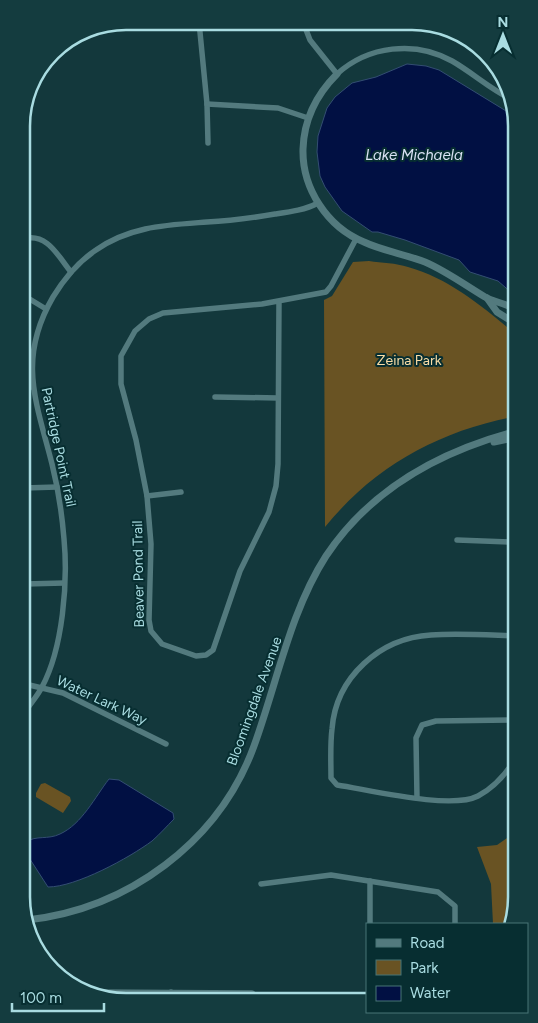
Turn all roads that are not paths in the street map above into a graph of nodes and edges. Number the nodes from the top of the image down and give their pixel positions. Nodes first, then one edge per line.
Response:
1 (200, 30) edge
2 (306, 30) edge
3 (337, 74) junction
4 (502, 93) edge
5 (207, 104) junction
6 (308, 118) junction
7 (208, 143) dead end
8 (318, 203) junction
9 (30, 239) edge
10 (356, 239) junction
11 (70, 272) junction
12 (487, 298) junction
13 (30, 299) edge
14 (279, 302) junction
15 (508, 306) edge
16 (46, 308) junction
17 (508, 319) edge
18 (30, 387) edge
19 (33, 387) junction
20 (215, 397) dead end
21 (278, 398) junction
22 (508, 434) edge
23 (508, 439) edge
24 (469, 447) junction
25 (56, 487) junction
26 (30, 488) edge
27 (181, 492) dead end
28 (147, 496) junction
29 (457, 540) dead end
30 (508, 542) edge
31 (64, 583) junction
32 (30, 584) edge
33 (508, 636) edge
34 (30, 685) edge
35 (43, 686) junction
36 (30, 706) edge
37 (508, 720) edge
38 (166, 744) dead end
39 (508, 770) edge
40 (417, 798) junction
41 (370, 881) junction
42 (261, 884) dead end
43 (33, 919) edge
44 (370, 923) edge
45 (455, 923) edge
46 (113, 992) edge
47 (171, 992) joint
48 (252, 993) edge

1 - 5 street
2 - 3 street
3 - 4 street
3 - 6 street
5 - 6 street
5 - 7 street
6 - 8 street
8 - 10 street
8 - 11 street, Partridge Point Trail
9 - 11 street
10 - 12 street
10 - 14 street, Beaver Pond Trail
11 - 16 street, Partridge Point Trail
12 - 15 street
12 - 17 street
13 - 16 street
14 - 21 street, Beaver Pond Trail
14 - 28 street, Beaver Pond Trail
16 - 19 street, Partridge Point Trail
18 - 19 street
19 - 25 street, Partridge Point Trail
20 - 21 street
21 - 28 street, Beaver Pond Trail
22 - 24 street, Bloomingdale Avenue
23 - 24 street, Bloomingdale Avenue
24 - 43 street, Bloomingdale Avenue
25 - 26 street
25 - 31 street, Partridge Point Trail
27 - 28 street
29 - 30 street
31 - 32 street
31 - 35 street, Partridge Point Trail
33 - 40 street
34 - 35 street, Water Lark Way
35 - 36 street, Partridge Point Trail
35 - 38 street, Water Lark Way
37 - 40 street
39 - 40 street
41 - 42 street
41 - 44 street
41 - 45 street
46 - 47 street
47 - 48 street

